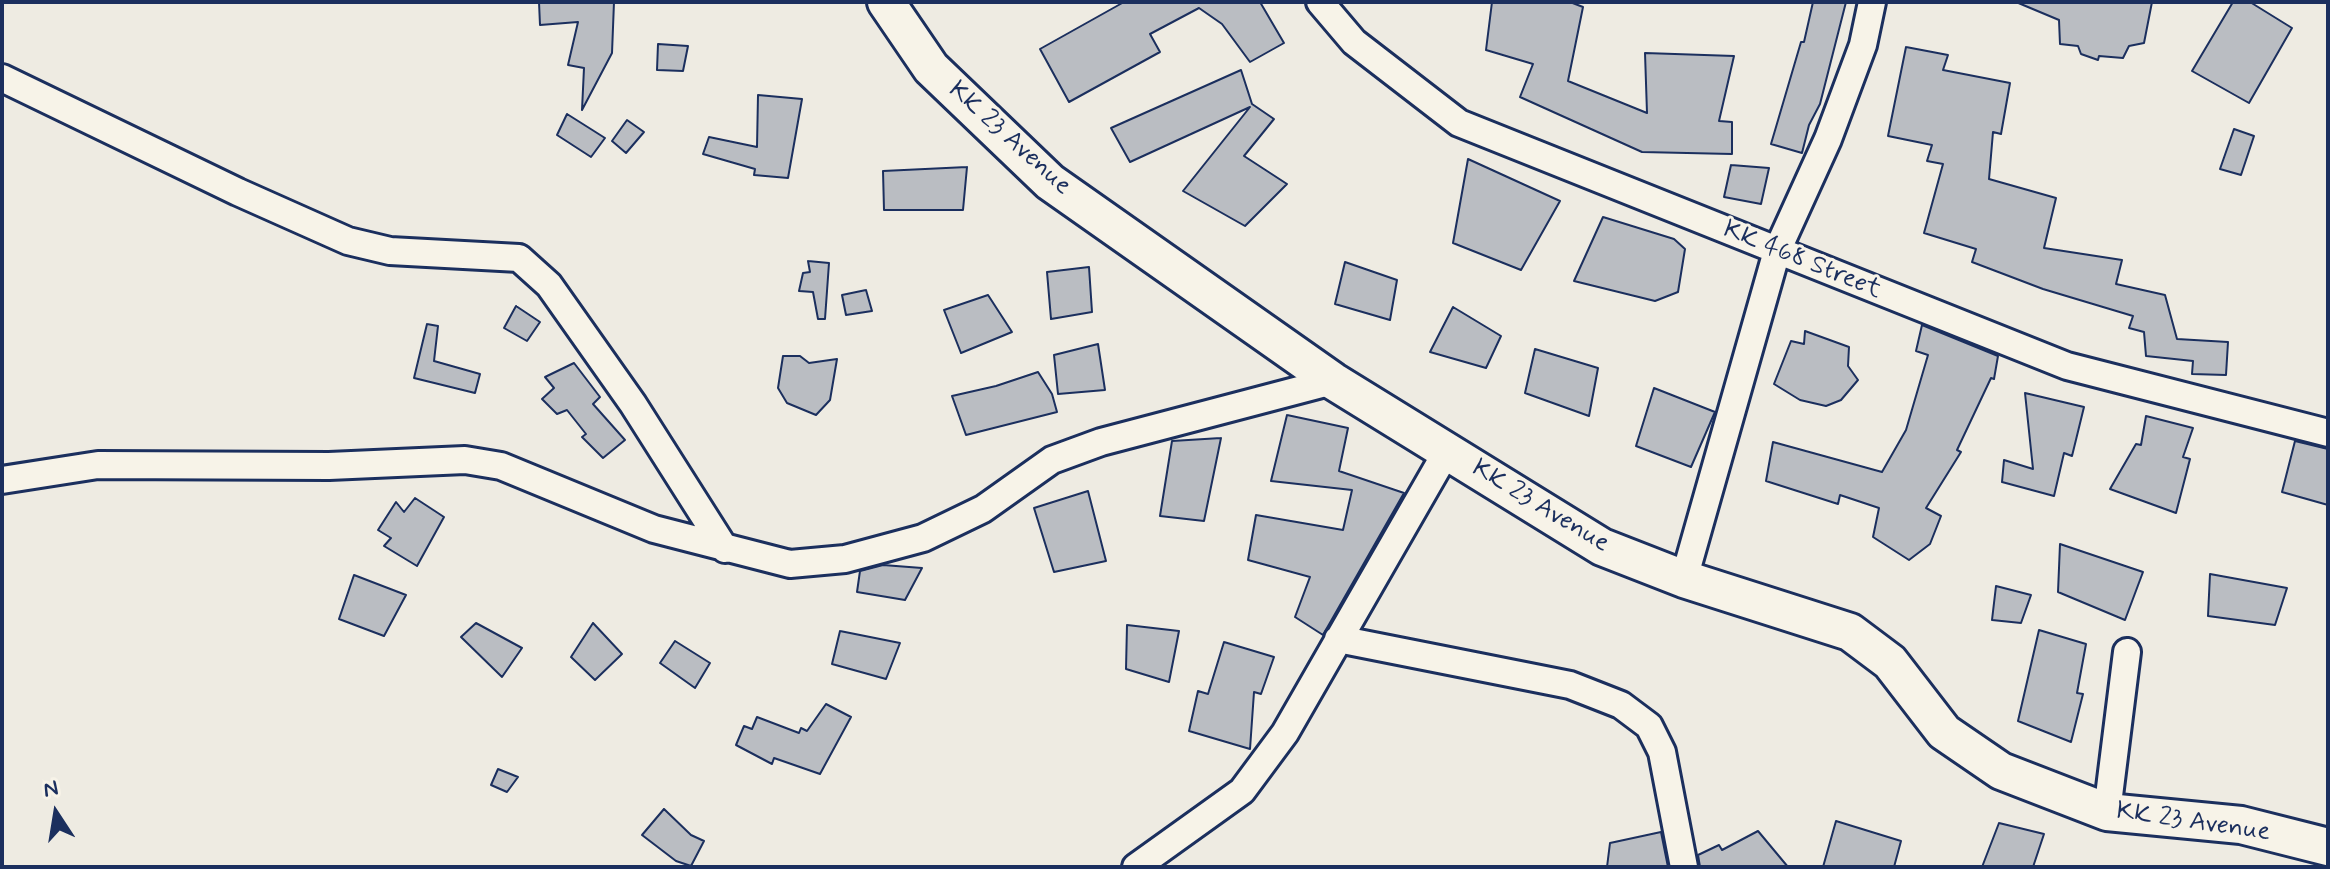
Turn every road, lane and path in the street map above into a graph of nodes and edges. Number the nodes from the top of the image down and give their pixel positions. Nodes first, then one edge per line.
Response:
1 (886, 2) edge
2 (1320, 2) edge
3 (1872, 2) edge
4 (2, 78) edge
5 (1777, 251) junction
6 (1333, 381) junction
7 (2328, 433) edge
8 (1447, 451) junction
9 (2, 480) edge
10 (725, 549) junction
11 (1684, 579) junction
12 (1338, 639) junction
13 (2127, 652) dead end
14 (2107, 812) junction
15 (2328, 847) edge
16 (1136, 867) edge
17 (1684, 867) edge

1 - 6 main road, KK 23 Avenue
2 - 5 street, KK 468 Street
3 - 5 street
4 - 10 street
5 - 7 street, KK 468 Street
5 - 11 street
6 - 8 main road, KK 23 Avenue
6 - 10 street
8 - 11 main road, KK 23 Avenue
8 - 12 street
9 - 10 street
11 - 14 main road, KK 23 Avenue
12 - 16 street
12 - 17 street
13 - 14 street
14 - 15 main road, KK 23 Avenue

